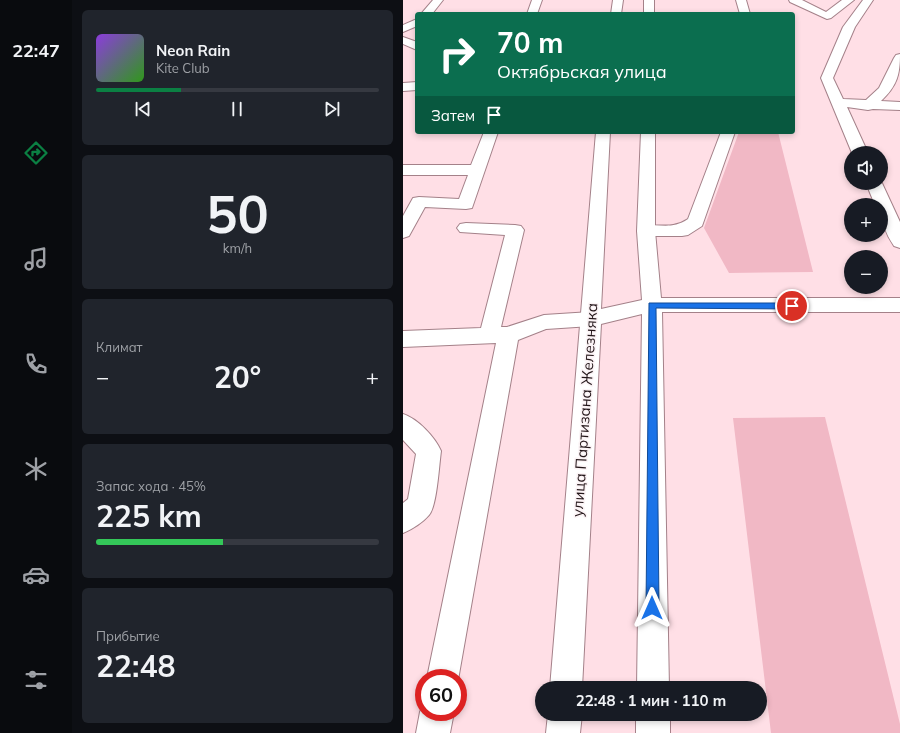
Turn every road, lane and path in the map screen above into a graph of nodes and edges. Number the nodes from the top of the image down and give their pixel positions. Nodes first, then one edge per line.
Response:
1 (423, 0) edge
2 (438, 0) edge
3 (537, 0) edge
4 (618, 0) edge
5 (649, 0) edge
6 (741, 0) edge
7 (794, 0) edge
8 (849, 0) edge
9 (867, 0) edge
10 (428, 12) edge
11 (533, 12) edge
12 (616, 12) edge
13 (649, 12) edge
14 (744, 12) edge
15 (827, 16) junction
16 (403, 19) edge
17 (415, 21) edge
18 (415, 22) edge
19 (849, 27) junction
20 (403, 29) edge
21 (403, 40) edge
22 (415, 45) edge
23 (900, 58) edge
24 (415, 86) edge
25 (403, 87) edge
26 (838, 103) junction
27 (868, 106) junction
28 (899, 108) edge
29 (490, 134) edge
30 (603, 134) edge
31 (648, 134) edge
32 (727, 134) edge
33 (857, 146) edge
34 (403, 170) edge
35 (477, 170) junction
36 (876, 190) edge
37 (466, 228) dead end
38 (646, 231) junction
39 (403, 232) edge
40 (900, 242) edge
41 (900, 305) edge
42 (652, 306) junction
43 (591, 319) junction
44 (499, 336) junction
45 (403, 339) edge
46 (403, 424) edge
47 (403, 520) edge
48 (444, 669) edge
49 (567, 681) edge
50 (653, 681) edge
51 (435, 721) edge
52 (564, 721) edge
53 (653, 721) edge
54 (433, 733) edge
55 (563, 733) edge
56 (653, 733) edge

1 - 2 main road
2 - 10 main road
3 - 11 main road
4 - 12 main road
5 - 13 main road
6 - 14 main road
7 - 15 main road
8 - 15 main road
9 - 19 main road
15 - 19 main road
16 - 17 main road
18 - 20 main road
19 - 26 main road
21 - 22 main road
23 - 27 main road
24 - 25 main road
26 - 27 main road
26 - 33 main road
27 - 28 main road
29 - 35 main road
30 - 43 main road, улица Партизана Железняка
31 - 38 main road
32 - 38 main road
34 - 35 main road
35 - 39 main road
36 - 40 main road
37 - 44 main road
38 - 42 main road
41 - 42 main road
42 - 43 main road
42 - 50 main road
43 - 44 main road
43 - 49 main road, улица Партизана Железняка
44 - 45 main road
44 - 48 main road
46 - 47 main road
51 - 54 main road
52 - 55 main road
53 - 56 main road

